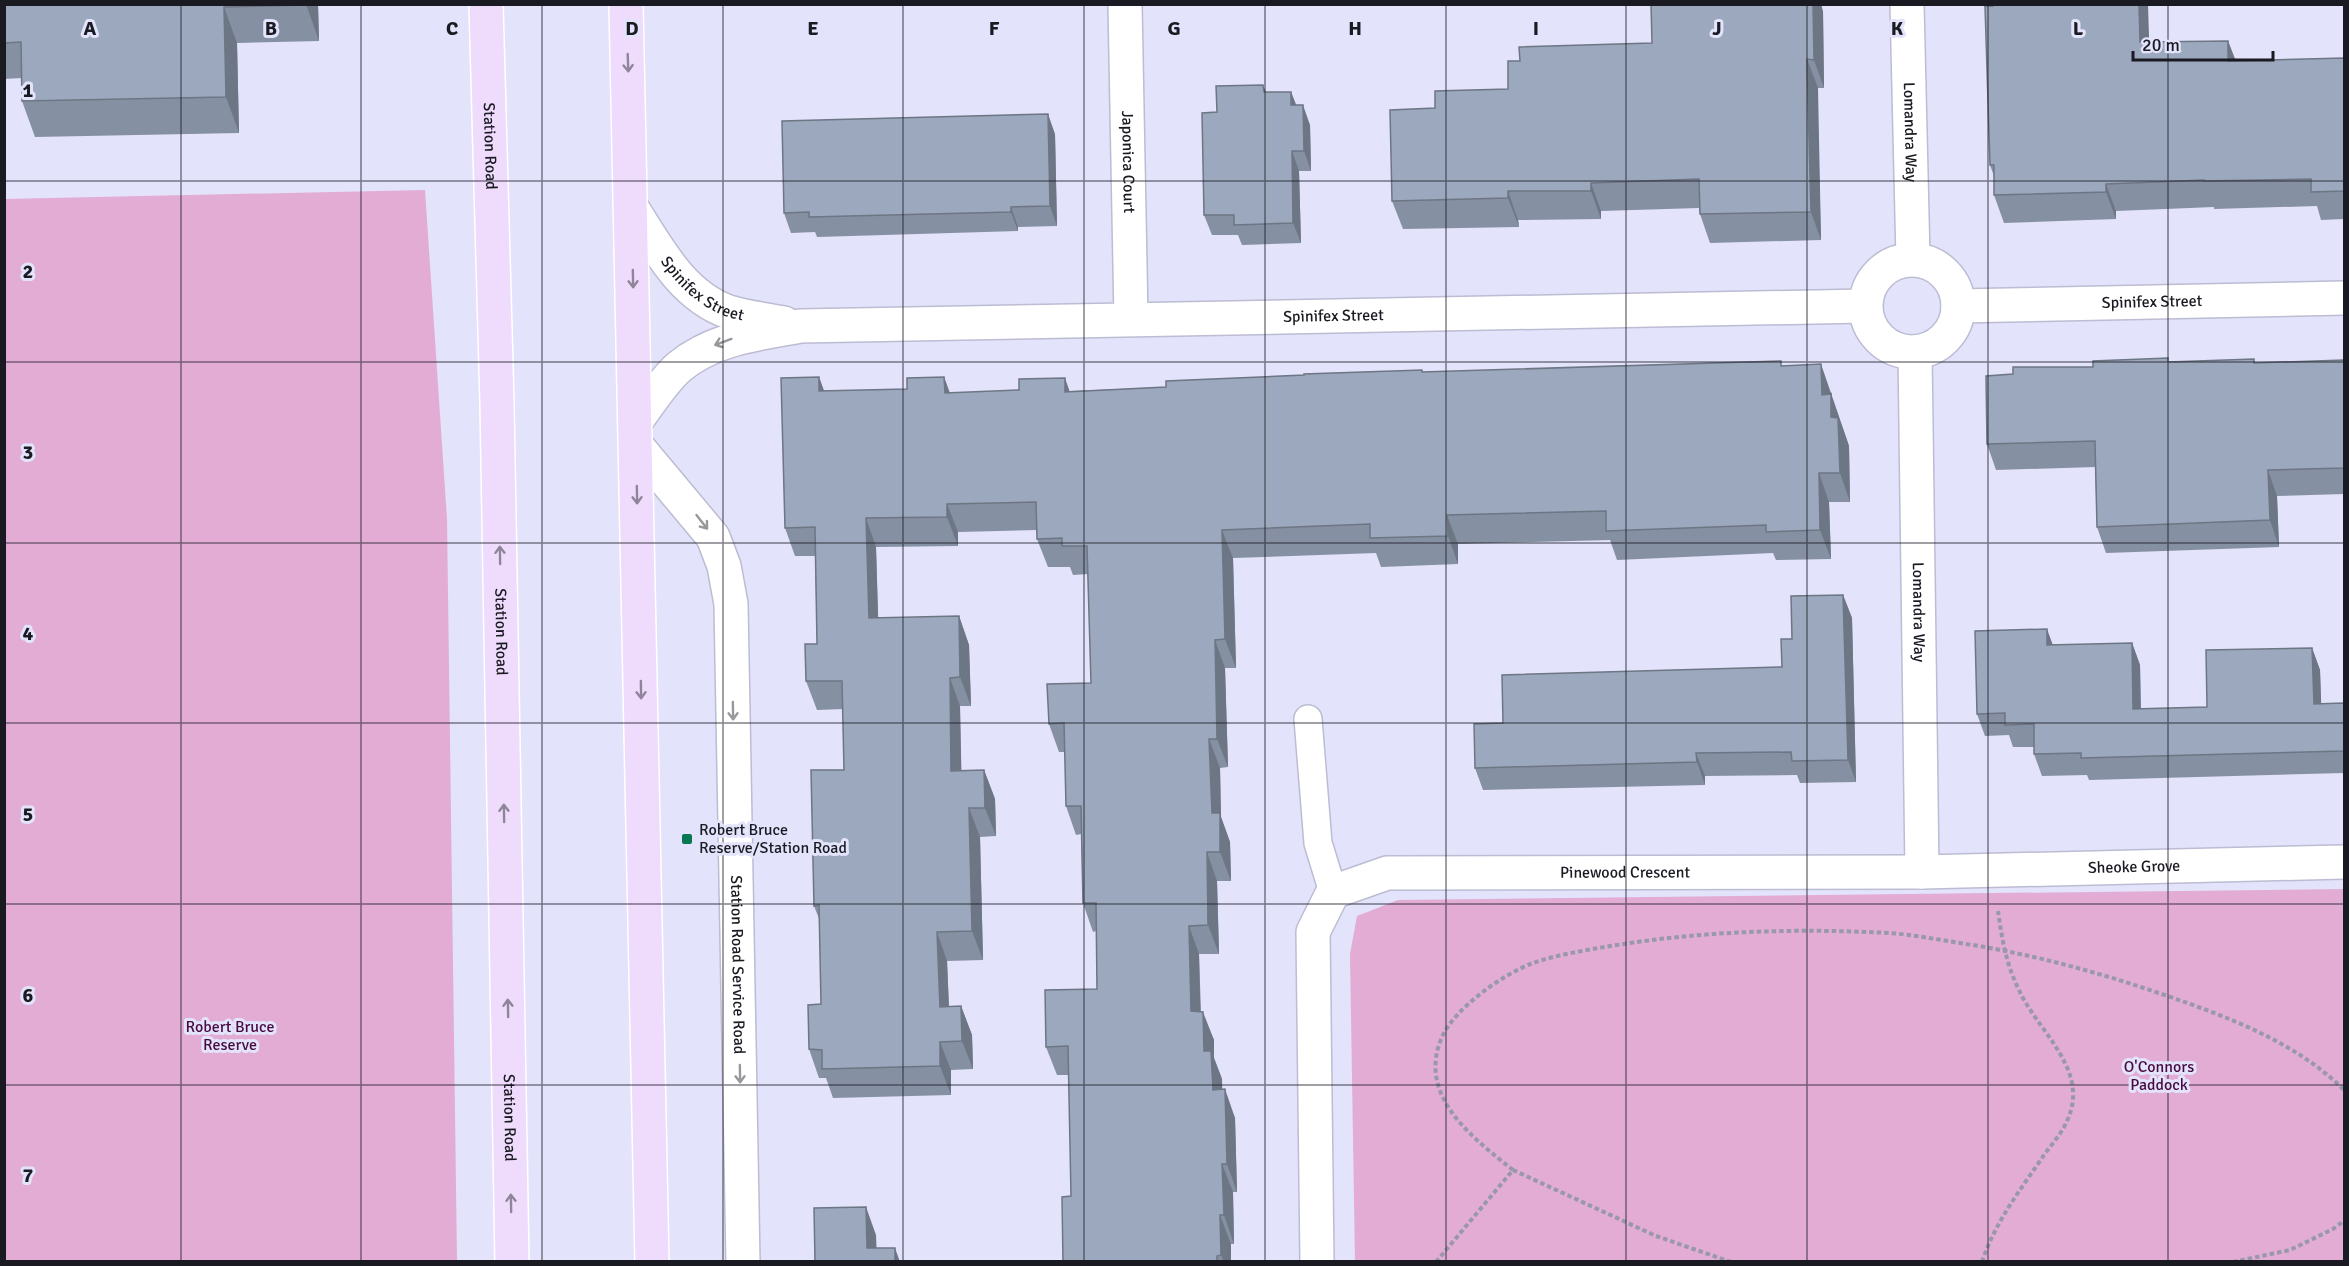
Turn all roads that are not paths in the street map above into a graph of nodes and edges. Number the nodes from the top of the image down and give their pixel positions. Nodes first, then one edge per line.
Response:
1 (472, 4) edge
2 (486, 4) edge
3 (626, 4) edge
4 (1125, 4) edge
5 (1907, 4) edge
6 (488, 68) junction
7 (632, 208) junction
8 (1913, 259) junction
9 (2344, 298) edge
10 (1865, 306) junction
11 (1958, 306) junction
12 (1131, 319) junction
13 (800, 326) junction
14 (1915, 352) junction
15 (636, 433) junction
16 (1308, 719) dead end
17 (2344, 862) edge
18 (1922, 872) junction
19 (1333, 892) junction
20 (512, 1262) edge
21 (652, 1262) edge
22 (743, 1262) edge
23 (1317, 1262) edge

1 - 6 main road
2 - 6 main road, Station Road
3 -> 7 main road
4 - 12 street, Japonica Court
5 - 8 street, Lomandra Way
20 -> 6 main road, Station Road
7 - 13 street, Spinifex Street
7 -> 15 main road
8 - 10 street
8 - 11 street
9 - 11 street, Spinifex Street
10 - 12 street, Spinifex Street
10 - 14 street
11 - 14 street
12 - 13 street, Spinifex Street
13 -> 15 street, Spinifex Street
14 - 18 street, Lomandra Way
15 -> 21 main road
15 -> 22 street, Station Road Service Road
16 - 19 lane
17 - 18 street, Sheoke Grove
18 - 19 street, Pinewood Crescent
19 - 23 street

